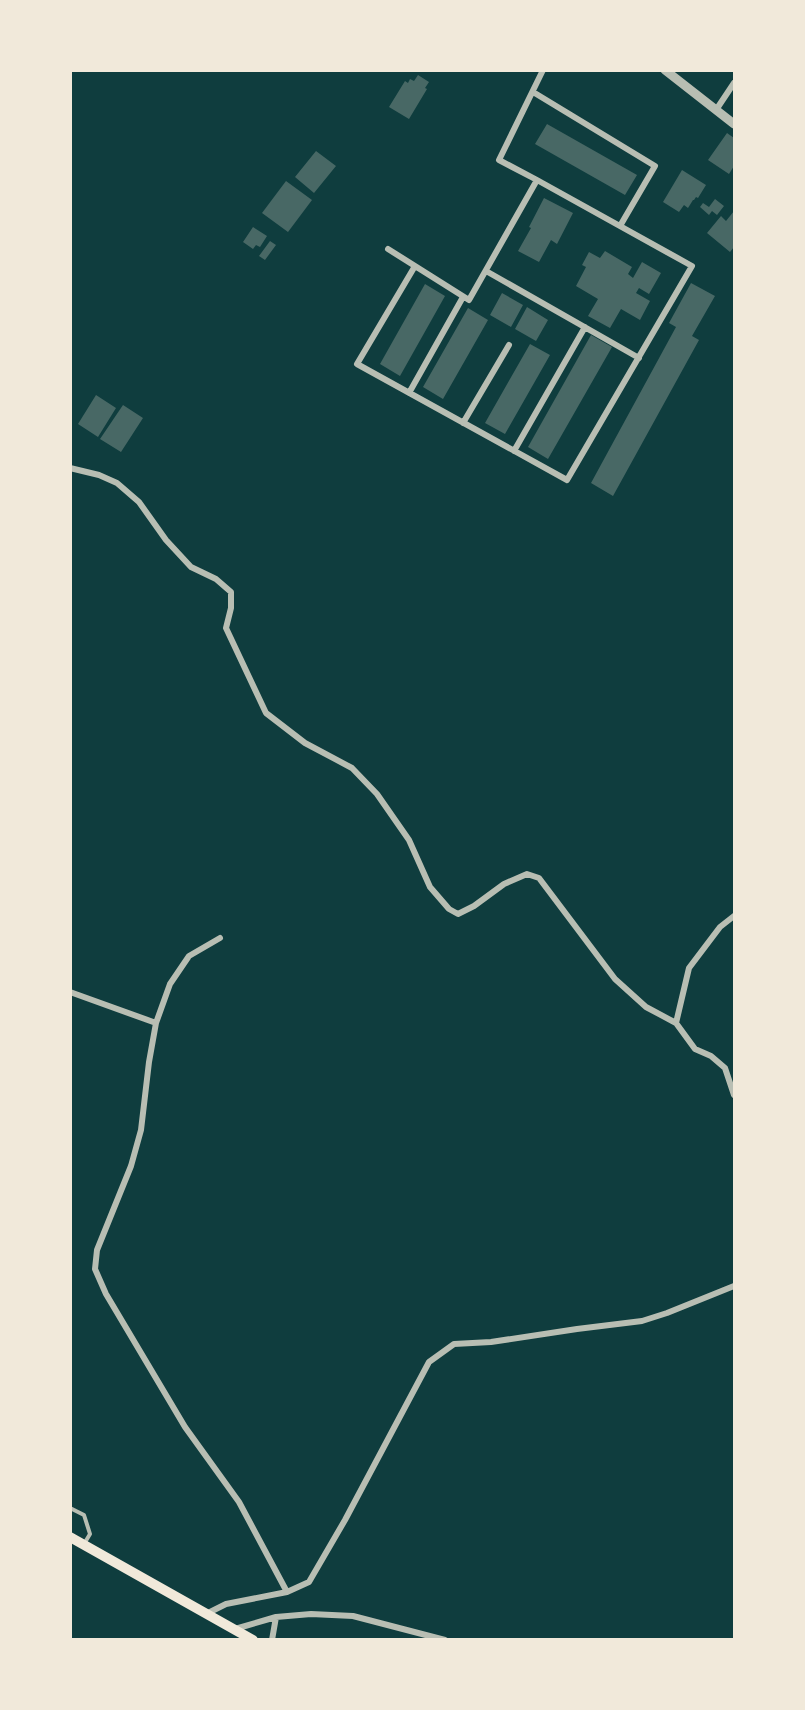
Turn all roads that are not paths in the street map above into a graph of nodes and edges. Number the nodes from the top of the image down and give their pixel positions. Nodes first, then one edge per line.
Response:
1 (543, 70) edge
2 (665, 70) edge
3 (735, 83) edge
4 (533, 92) junction
5 (716, 110) junction
6 (735, 124) edge
7 (537, 180) junction
8 (620, 226) junction
9 (388, 249) dead end
10 (415, 266) junction
11 (486, 271) junction
12 (463, 297) junction
13 (585, 327) junction
14 (509, 345) dead end
15 (639, 358) junction
16 (409, 393) junction
17 (463, 423) junction
18 (514, 451) junction
19 (70, 468) edge
20 (735, 916) edge
21 (220, 938) dead end
22 (70, 992) edge
23 (156, 1023) junction
24 (676, 1023) junction
25 (735, 1095) edge
26 (735, 1286) edge
27 (70, 1508) edge
28 (70, 1537) edge
29 (84, 1544) junction
30 (287, 1592) junction
31 (208, 1614) junction
32 (276, 1617) junction
33 (234, 1629) junction
34 (253, 1640) edge
35 (272, 1640) edge
36 (445, 1640) edge

1 - 4 street
2 - 5 street
3 - 5 street
4 - 7 street
4 - 8 street
5 - 6 street
7 - 8 street
7 - 11 street
8 - 15 street
9 - 10 street
10 - 12 street
10 - 16 street
11 - 12 street
11 - 13 street
12 - 16 street
13 - 15 street
13 - 18 street
14 - 17 street
15 - 18 street
16 - 17 street
17 - 18 street
19 - 24 street
20 - 24 street
21 - 23 street
22 - 23 street
23 - 30 street
24 - 25 street
26 - 30 street
27 - 29 lane
28 - 29 main road
29 - 31 main road
30 - 31 street
31 - 33 main road
32 - 33 street
32 - 35 street
32 - 36 street
33 - 34 main road

